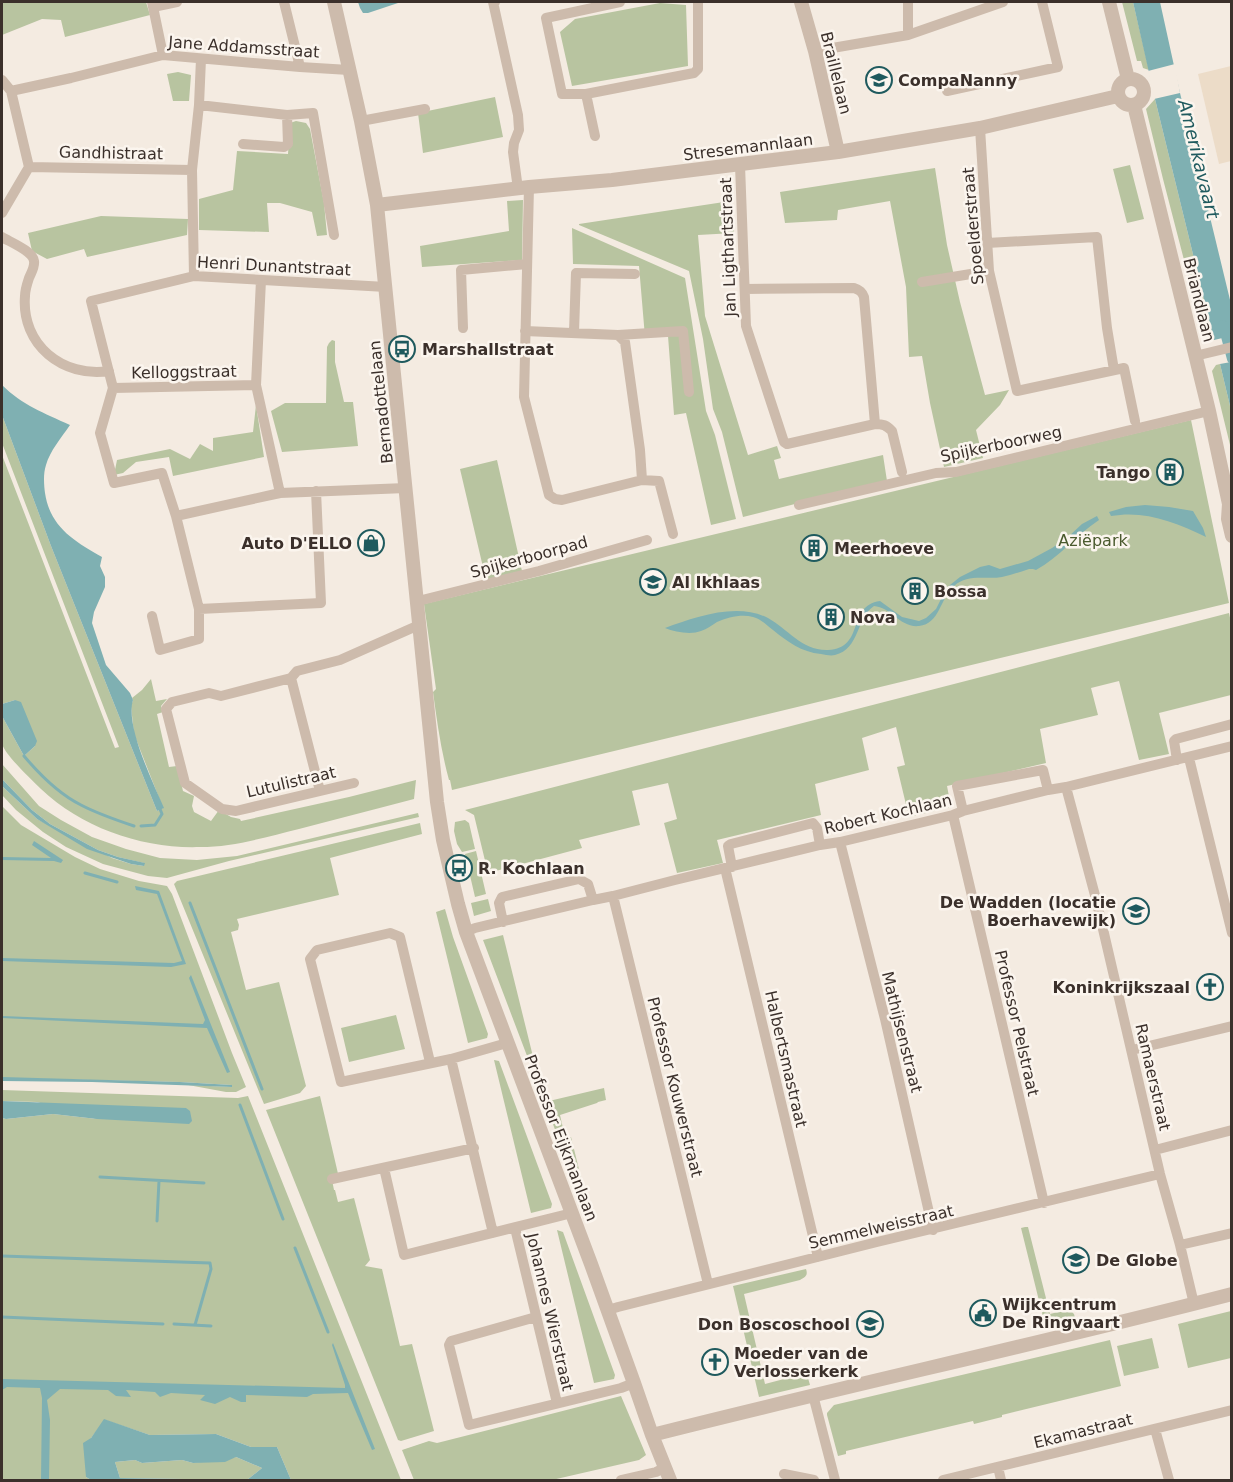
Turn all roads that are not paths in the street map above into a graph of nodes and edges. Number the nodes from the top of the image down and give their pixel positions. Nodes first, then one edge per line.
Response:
1 (177, 2) edge
2 (284, 2) edge
3 (333, 2) edge
4 (495, 2) edge
5 (620, 2) edge
6 (698, 2) edge
7 (801, 2) edge
8 (908, 2) edge
9 (1003, 2) edge
10 (1042, 2) edge
11 (1109, 2) edge
12 (153, 4) edge
13 (908, 35) junction
14 (814, 51) junction
15 (163, 55) junction
16 (201, 59) junction
17 (300, 67) junction
18 (349, 70) junction
19 (1128, 79) junction
20 (2, 80) edge
21 (11, 91) junction
22 (947, 91) dead end
23 (586, 94) junction
24 (1118, 96) junction
25 (199, 105) junction
26 (1134, 105) junction
27 (425, 109) dead end
28 (287, 115) junction
29 (361, 121) junction
30 (980, 128) junction
31 (595, 136) dead end
32 (243, 144) dead end
33 (838, 152) junction
34 (740, 165) junction
35 (30, 167) junction
36 (192, 170) junction
37 (524, 188) junction
38 (377, 205) junction
39 (2, 213) edge
40 (334, 235) dead end
41 (2, 237) edge
42 (987, 243) junction
43 (527, 264) junction
44 (989, 272) junction
45 (635, 274) dead end
46 (194, 276) junction
47 (261, 280) junction
48 (922, 282) dead end
49 (386, 287) junction
50 (746, 290) junction
51 (91, 301) joint
52 (463, 328) dead end
53 (525, 331) junction
54 (574, 332) junction
55 (618, 335) junction
56 (1232, 347) edge
57 (1195, 356) junction
58 (1114, 370) junction
59 (109, 371) junction
60 (256, 386) junction
61 (113, 388) junction
62 (689, 392) dead end
63 (1209, 411) junction
64 (1135, 421) dead end
65 (876, 424) junction
66 (902, 472) dead end
67 (642, 480) junction
68 (406, 488) junction
69 (316, 491) junction
70 (280, 493) junction
71 (799, 505) dead end
72 (1230, 506) edge
73 (176, 516) junction
74 (673, 534) dead end
75 (1232, 536) edge
76 (647, 540) dead end
77 (418, 601) junction
78 (199, 609) junction
79 (152, 615) dead end
80 (419, 625) junction
81 (291, 678) junction
82 (1232, 724) edge
83 (1232, 746) edge
84 (1183, 759) junction
85 (354, 783) dead end
86 (1066, 787) junction
87 (1048, 789) junction
88 (320, 791) junction
89 (437, 802) joint
90 (958, 813) junction
91 (840, 842) junction
92 (820, 845) junction
93 (728, 867) junction
94 (613, 896) junction
95 (593, 900) junction
96 (503, 922) junction
97 (466, 932) junction
98 (1232, 933) edge
99 (1232, 1026) edge
100 (507, 1043) junction
101 (1132, 1050) junction
102 (451, 1059) junction
103 (430, 1062) junction
104 (1232, 1130) edge
105 (474, 1148) junction
106 (1155, 1150) junction
107 (384, 1168) junction
108 (1160, 1174) junction
109 (332, 1179) dead end
110 (1044, 1203) junction
111 (572, 1213) junction
112 (515, 1228) junction
113 (933, 1230) junction
114 (493, 1233) junction
115 (1232, 1233) edge
116 (1180, 1245) junction
117 (818, 1257) junction
118 (708, 1284) junction
119 (1232, 1294) edge
120 (1194, 1304) junction
121 (608, 1310) junction
122 (536, 1317) junction
123 (634, 1383) junction
124 (813, 1395) junction
125 (557, 1403) junction
126 (1232, 1410) edge
127 (1155, 1429) junction
128 (652, 1435) junction
129 (998, 1467) junction
130 (667, 1474) edge
131 (784, 1474) dead end
132 (834, 1477) edge
133 (621, 1480) edge
134 (814, 1480) edge
135 (943, 1480) edge
136 (1001, 1480) edge
137 (1169, 1480) edge

1 - 12 street
2 - 17 street
3 - 18 street, Bernadottelaan
4 - 37 street
5 - 23 street
6 - 23 street
7 - 14 street, Braillelaan
8 - 13 street
9 - 13 street
10 - 22 street
11 - 19 street
12 - 15 street
13 - 14 street
14 - 33 street, Braillelaan
15 - 16 street, Jane Addamsstraat
15 - 21 street, Jane Addamsstraat
16 - 17 street, Jane Addamsstraat
16 - 25 street
17 - 18 street, Jane Addamsstraat
18 - 29 street, Bernadottelaan
19 - 24 street
19 - 26 street
20 - 21 street
21 - 35 street
23 - 31 street
24 - 26 street
24 - 30 street, Stresemannlaan
25 - 28 street
25 - 36 street
26 - 57 street, Briandlaan
27 - 29 street
28 - 32 street
28 - 40 street
29 - 38 street, Bernadottelaan
30 - 33 street, Stresemannlaan
30 - 42 street, Spoelderstraat
33 - 34 street, Stresemannlaan
34 - 37 street, Stresemannlaan
34 - 50 street, Jan Ligthartstraat
35 - 36 street, Gandhistraat
35 - 39 street
36 - 46 street
37 - 38 street, Stresemannlaan
37 - 43 street
38 - 49 street, Bernadottelaan
41 - 59 street
42 - 44 street, Spoelderstraat
42 - 58 street
43 - 52 street
43 - 53 street
44 - 48 street
44 - 58 street, Spoelderstraat
45 - 54 street
46 - 47 street, Henri Dunantstraat
46 - 51 street, Henri Dunantstraat
47 - 49 street, Henri Dunantstraat
47 - 60 street
49 - 68 street, Bernadottelaan
50 - 65 street
50 - 65 street, Jan Ligthartstraat
51 - 59 street, Kelloggstraat
53 - 54 street
53 - 67 street
54 - 55 street
55 - 62 street
55 - 67 street
56 - 57 street
57 - 63 street, Briandlaan
58 - 64 street
59 - 61 street, Kelloggstraat
60 - 61 street, Kelloggstraat
60 - 70 street
61 - 73 street, Kelloggstraat
63 - 71 street, Spijkerboorweg
63 - 72 street, Briandlaan
65 - 66 street
67 - 74 street
68 - 69 street
68 - 77 street, Bernadottelaan
69 - 70 street
69 - 78 street
70 - 73 street
72 - 75 street, Briandlaan
73 - 78 street
76 - 77 street, Spijkerboorpad
77 - 80 street, Bernadottelaan
78 - 79 street
80 - 81 street
80 - 89 street, Bernadottelaan
81 - 88 street
81 - 88 street, Lutulistraat
82 - 84 street
83 - 84 street, Robert Kochlaan
84 - 86 street, Robert Kochlaan
84 - 98 street
85 - 88 street, Lutulistraat
86 - 87 street, Robert Kochlaan
86 - 101 street, Ramaerstraat
87 - 90 street, Robert Kochlaan
87 - 90 street, Robert Kochlaan
89 - 97 street, Professor Eijkmanlaan
90 - 91 street, Robert Kochlaan
90 - 110 street, Professor Pelstraat
91 - 92 street, Robert Kochlaan
91 - 113 street, Mathijsenstraat
92 - 93 street, Robert Kochlaan
92 - 93 street, Robert Kochlaan
93 - 94 street, Robert Kochlaan
93 - 117 street, Halbertsmastraat
94 - 95 street, Robert Kochlaan
94 - 118 street, Professor Kouwerstraat
95 - 96 street, Robert Kochlaan
95 - 96 street
96 - 97 street, Robert Kochlaan
97 - 100 street, Professor Eijkmanlaan
99 - 101 street
100 - 102 street
100 - 111 street, Professor Eijkmanlaan
101 - 106 street, Ramaerstraat
102 - 103 street
102 - 105 street
103 - 103 street
104 - 106 street
105 - 107 street
105 - 114 street
106 - 108 street, Ramaerstraat
107 - 109 street
107 - 114 street
108 - 110 street, Semmelweisstraat
108 - 116 street, Ramaerstraat
110 - 113 street, Semmelweisstraat
111 - 112 street
111 - 121 street, Professor Eijkmanlaan
112 - 114 street
112 - 122 street, Johannes Wierstraat
113 - 117 street, Semmelweisstraat
115 - 116 street
116 - 120 street, Ramaerstraat
117 - 118 street, Semmelweisstraat
118 - 121 street, Semmelweisstraat
119 - 120 street
120 - 124 street
121 - 123 street, Professor Eijkmanlaan
122 - 125 street, Johannes Wierstraat
122 - 125 street, Johannes Wierstraat
123 - 125 street, Johannes Wierstraat
123 - 128 street, Professor Eijkmanlaan
124 - 128 street
124 - 132 street
126 - 127 street, Ekamastraat
127 - 129 street, Ekamastraat
127 - 137 street
128 - 130 street, Professor Eijkmanlaan
129 - 135 street, Ekamastraat
129 - 136 street
130 - 133 street
131 - 134 street
132 - 134 street

